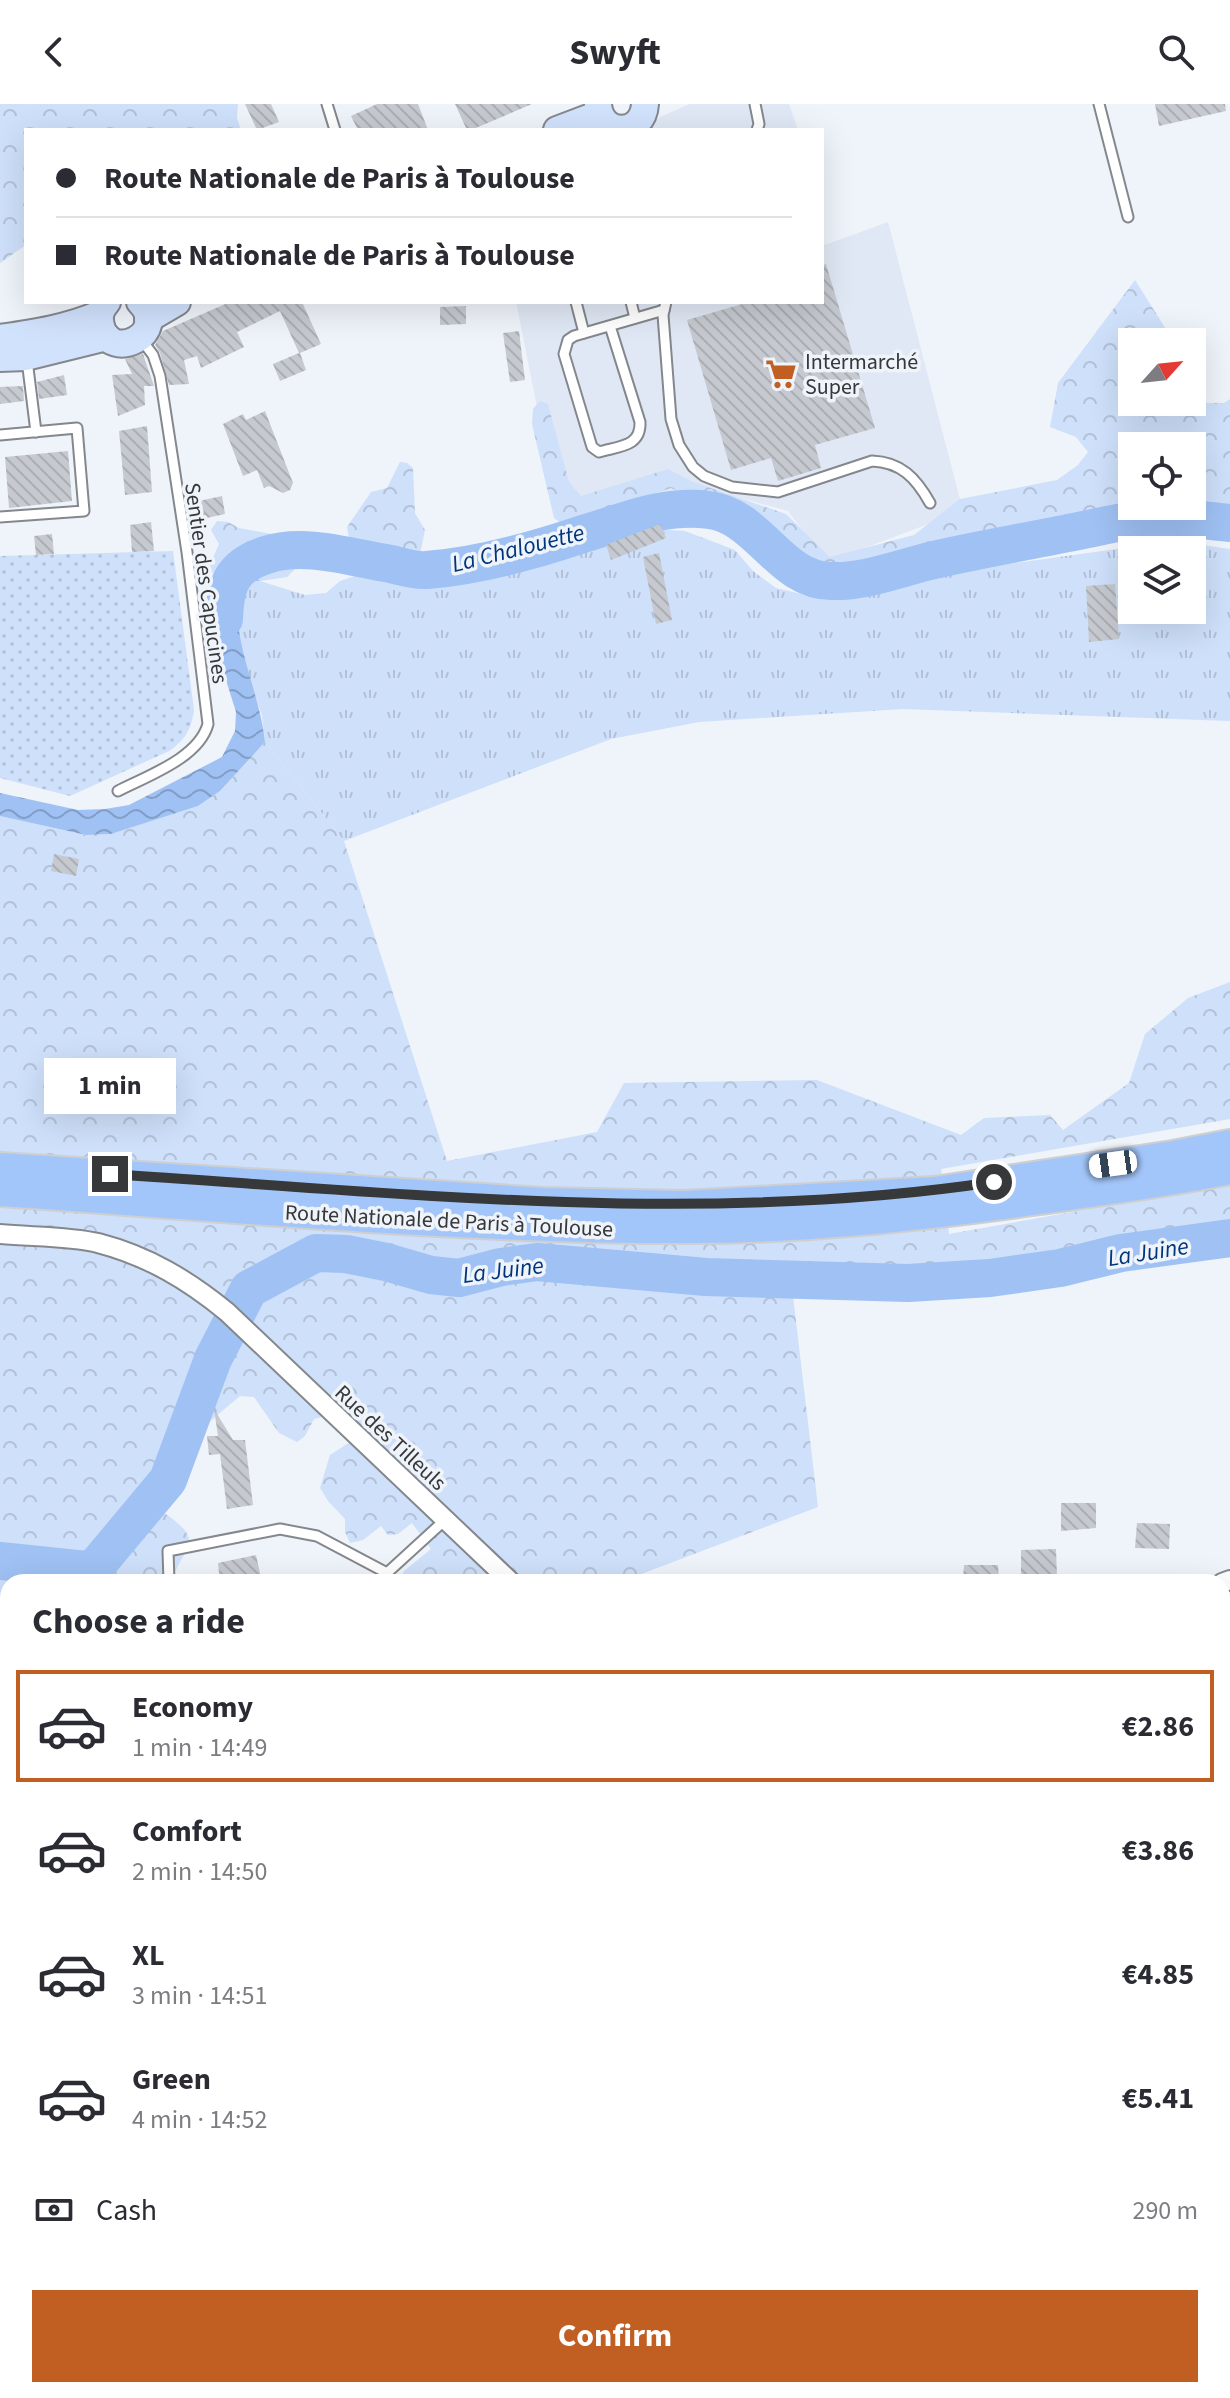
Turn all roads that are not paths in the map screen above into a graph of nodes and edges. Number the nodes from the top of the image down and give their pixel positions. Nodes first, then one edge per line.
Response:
1 (327, 104) edge
2 (645, 104) edge
3 (755, 104) edge
4 (1099, 104) edge
5 (599, 109) edge
6 (334, 128) edge
7 (561, 128) edge
8 (620, 128) edge
9 (630, 128) edge
10 (761, 128) edge
11 (1128, 217) dead end
12 (173, 304) edge
13 (577, 304) edge
14 (632, 304) edge
15 (665, 306) edge
16 (104, 318) edge
17 (635, 318) junction
18 (143, 320) edge
19 (610, 326) junction
20 (584, 333) junction
21 (0, 338) edge
22 (32, 345) junction
23 (0, 358) edge
24 (36, 432) junction
25 (0, 435) edge
26 (930, 503) dead end
27 (0, 517) edge
28 (118, 791) dead end
29 (1230, 1144) edge
30 (0, 1167) edge
31 (1230, 1170) edge
32 (0, 1192) edge
33 (0, 1234) edge
34 (445, 1520) junction
35 (169, 1574) edge
36 (381, 1574) edge
37 (389, 1574) edge
38 (502, 1574) edge

1 - 6 lane
2 - 9 main road
3 - 10 lane
4 - 11 lane
5 - 7 main road
5 - 8 main road
12 - 18 main road
13 - 20 lane
14 - 17 lane
15 - 17 lane
15 - 26 lane
16 - 18 main road
16 - 22 main road
17 - 19 lane
18 - 28 lane, Sentier des Capucines
19 - 20 lane
19 - 20 lane
21 - 22 main road
22 - 23 main road
22 - 24 lane
24 - 25 lane
24 - 27 lane
29 - 30 main road, Route Nationale de Paris à Toulouse
31 - 32 main road, Route Nationale de Paris à Toulouse
33 - 34 street, Rue des Tilleuls
34 - 37 lane
34 - 38 street, Rue des Tilleuls
35 - 36 lane

